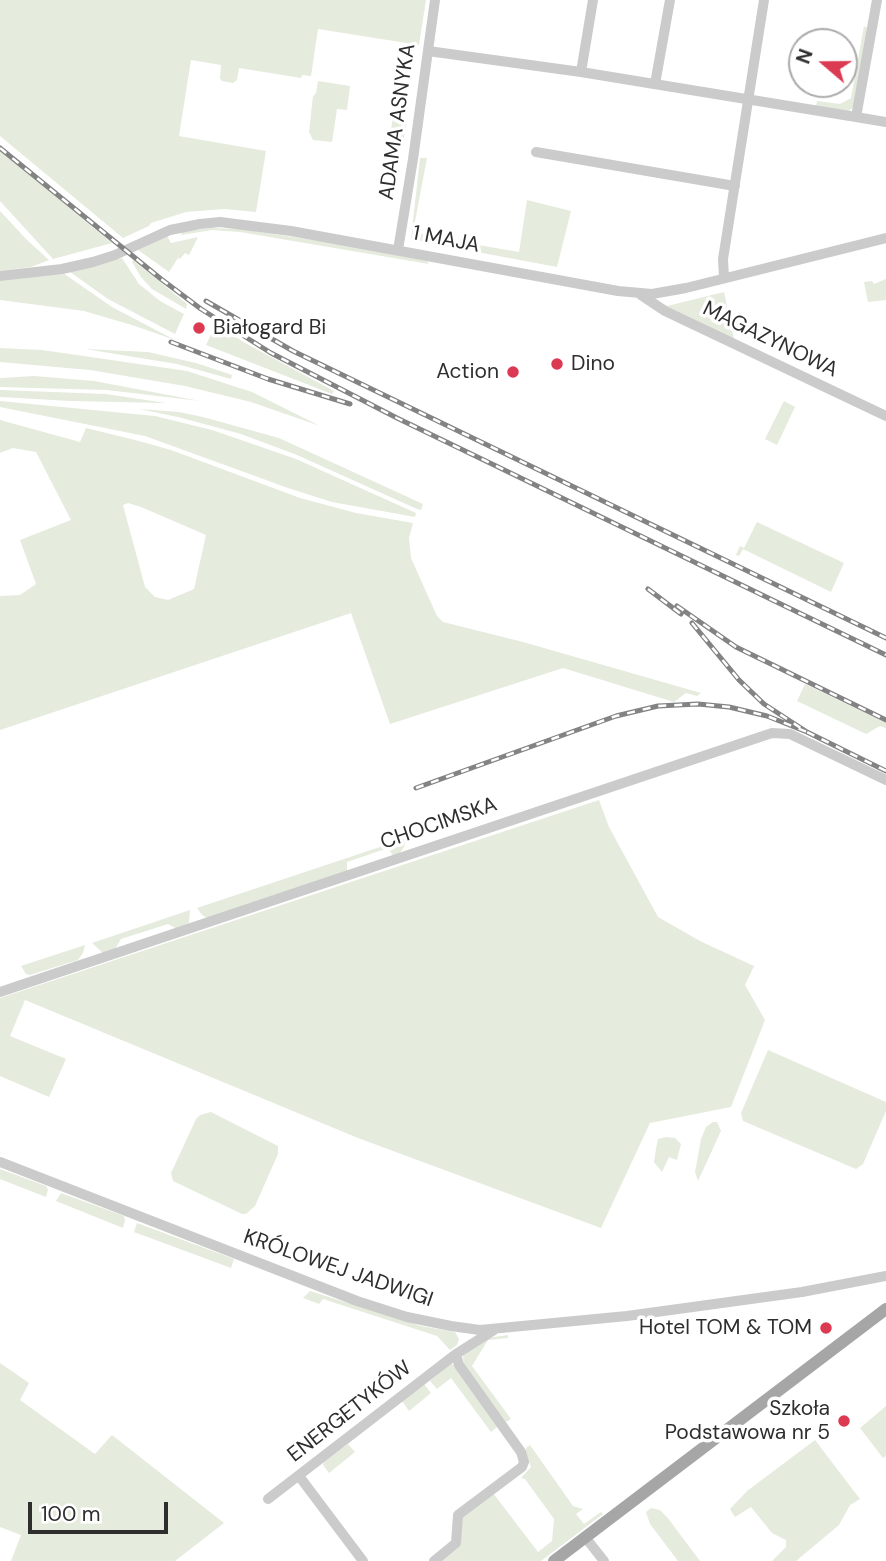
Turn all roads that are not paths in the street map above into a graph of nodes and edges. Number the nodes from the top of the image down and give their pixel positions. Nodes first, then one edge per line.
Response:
1 (435, 0) edge
2 (593, 0) edge
3 (670, 0) edge
4 (764, 0) edge
5 (877, 0) edge
6 (428, 51) junction
7 (581, 72) junction
8 (655, 84) junction
9 (748, 101) junction
10 (856, 117) junction
11 (886, 122) edge
12 (536, 152) dead end
13 (735, 186) junction
14 (886, 238) edge
15 (398, 250) junction
16 (0, 276) edge
17 (724, 278) junction
18 (641, 294) junction
19 (886, 416) edge
20 (886, 780) edge
21 (0, 992) edge
22 (0, 1162) edge
23 (886, 1276) edge
24 (886, 1310) edge
25 (464, 1328) junction
26 (496, 1329) junction
27 (460, 1351) junction
28 (299, 1476) junction
29 (268, 1500) dead end
30 (586, 1537) junction
31 (363, 1561) edge
32 (434, 1561) edge
33 (554, 1561) edge
34 (604, 1561) edge

1 - 6 street, ADAMA ASNYKA
2 - 7 street
3 - 8 street
4 - 9 street
5 - 10 street
6 - 7 street
6 - 15 street, ADAMA ASNYKA
7 - 8 street
8 - 9 street
9 - 10 street
9 - 13 street
10 - 11 street
12 - 13 street
13 - 17 street
14 - 17 street, 1 MAJA
15 - 16 street, 1 MAJA
15 - 18 street, 1 MAJA
17 - 18 street, 1 MAJA
18 - 19 street, MAGAZYNOWA
20 - 21 street, CHOCIMSKA
22 - 25 street, KRÓLOWEJ JADWIGI
23 - 26 street, KRÓLOWEJ JADWIGI
24 - 30 main road
25 - 26 street, KRÓLOWEJ JADWIGI
25 - 27 street
26 - 27 street, ENERGETYKÓW
27 - 28 street, ENERGETYKÓW
27 - 32 street
28 - 29 street, ENERGETYKÓW
28 - 31 street
30 - 33 main road
30 - 34 street

